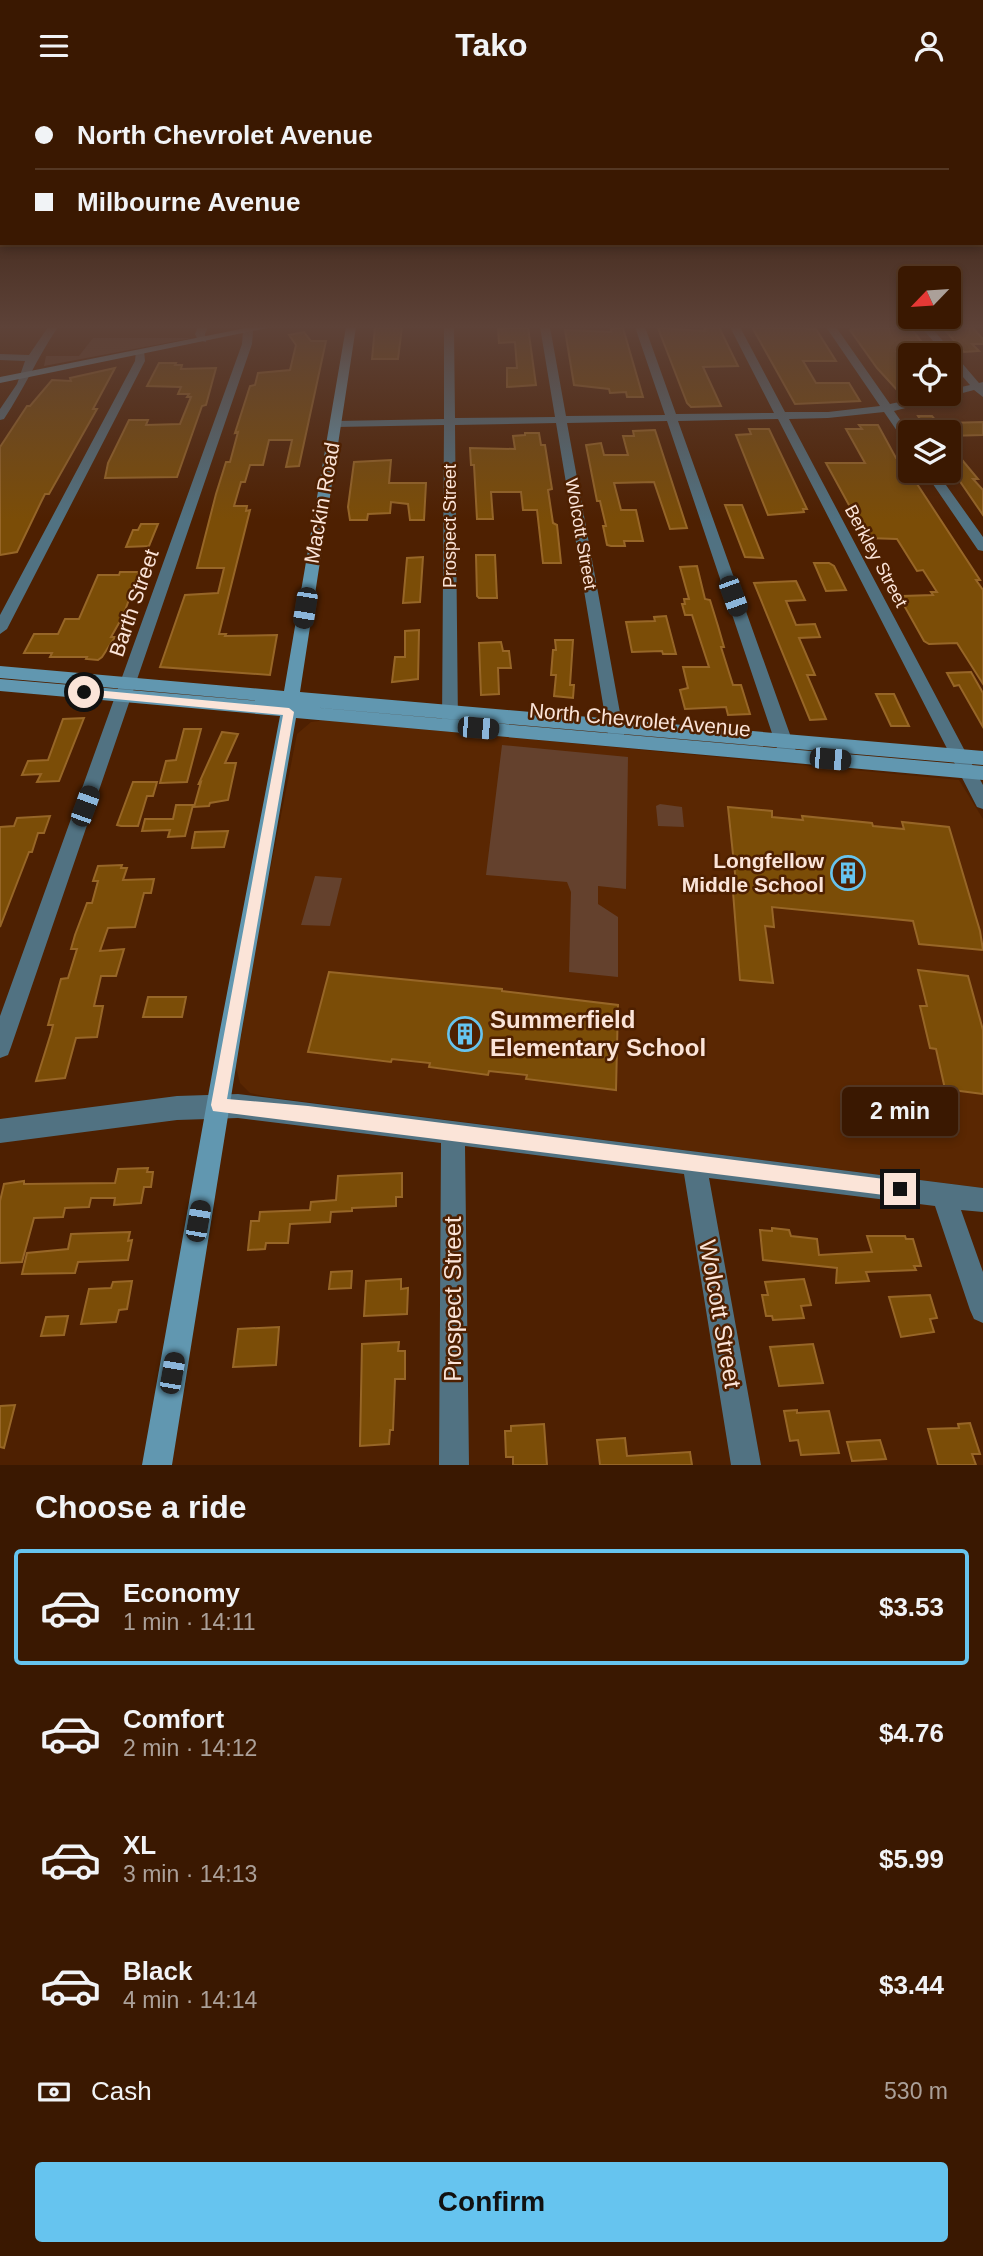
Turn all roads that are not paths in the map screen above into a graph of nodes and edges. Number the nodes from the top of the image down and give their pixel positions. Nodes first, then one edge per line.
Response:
1 (18, 391) edge
2 (124, 391) edge
3 (231, 391) edge
4 (341, 391) edge
5 (450, 391) edge
6 (556, 391) edge
7 (662, 391) edge
8 (769, 391) edge
9 (875, 391) edge
10 (970, 391) edge
11 (886, 408) junction
12 (782, 416) junction
13 (0, 417) edge
14 (671, 418) junction
15 (561, 420) junction
16 (450, 422) junction
17 (336, 424) junction
18 (898, 425) edge
19 (938, 483) edge
20 (983, 547) edge
21 (0, 629) edge
22 (0, 672) edge
23 (0, 685) edge
24 (126, 690) junction
25 (290, 704) junction
26 (450, 719) junction
27 (616, 733) junction
28 (786, 748) junction
29 (983, 758) edge
30 (969, 767) edge
31 (983, 802) edge
32 (0, 1047) edge
33 (218, 1105) junction
34 (0, 1131) edge
35 (453, 1132) junction
36 (694, 1163) junction
37 (944, 1195) junction
38 (983, 1200) edge
39 (983, 1310) edge
40 (156, 1465) edge
41 (454, 1465) edge
42 (746, 1465) edge

1 - 13 street
2 - 21 street
3 - 24 street, Barth Street
4 - 17 street, Mackin Road
5 - 16 street, Prospect Street
6 - 15 street, Wolcott Street
7 - 14 street
8 - 12 street, Berkley Street
9 - 11 street
10 - 11 street
11 - 12 street
11 - 18 street
12 - 14 street
12 - 30 street, Berkley Street
14 - 15 street
14 - 28 street
15 - 16 street
15 - 27 street, Wolcott Street
16 - 17 street
16 - 26 street, Prospect Street
17 - 25 street, Mackin Road
19 - 20 street
22 - 24 street, North Chevrolet Avenue
23 - 24 street, North Chevrolet Avenue
24 - 25 street, North Chevrolet Avenue
24 - 32 street, Barth Street
25 - 26 street, North Chevrolet Avenue
25 - 33 street, Mackin Road
26 - 27 street, North Chevrolet Avenue
27 - 28 street, North Chevrolet Avenue
28 - 30 street, North Chevrolet Avenue
29 - 30 street, North Chevrolet Avenue
30 - 31 street, Berkley Street
33 - 34 street
33 - 35 street
33 - 40 street, Mackin Road
35 - 36 street
35 - 41 street, Prospect Street
36 - 37 street
36 - 42 street, Wolcott Street
37 - 38 street
37 - 39 street

